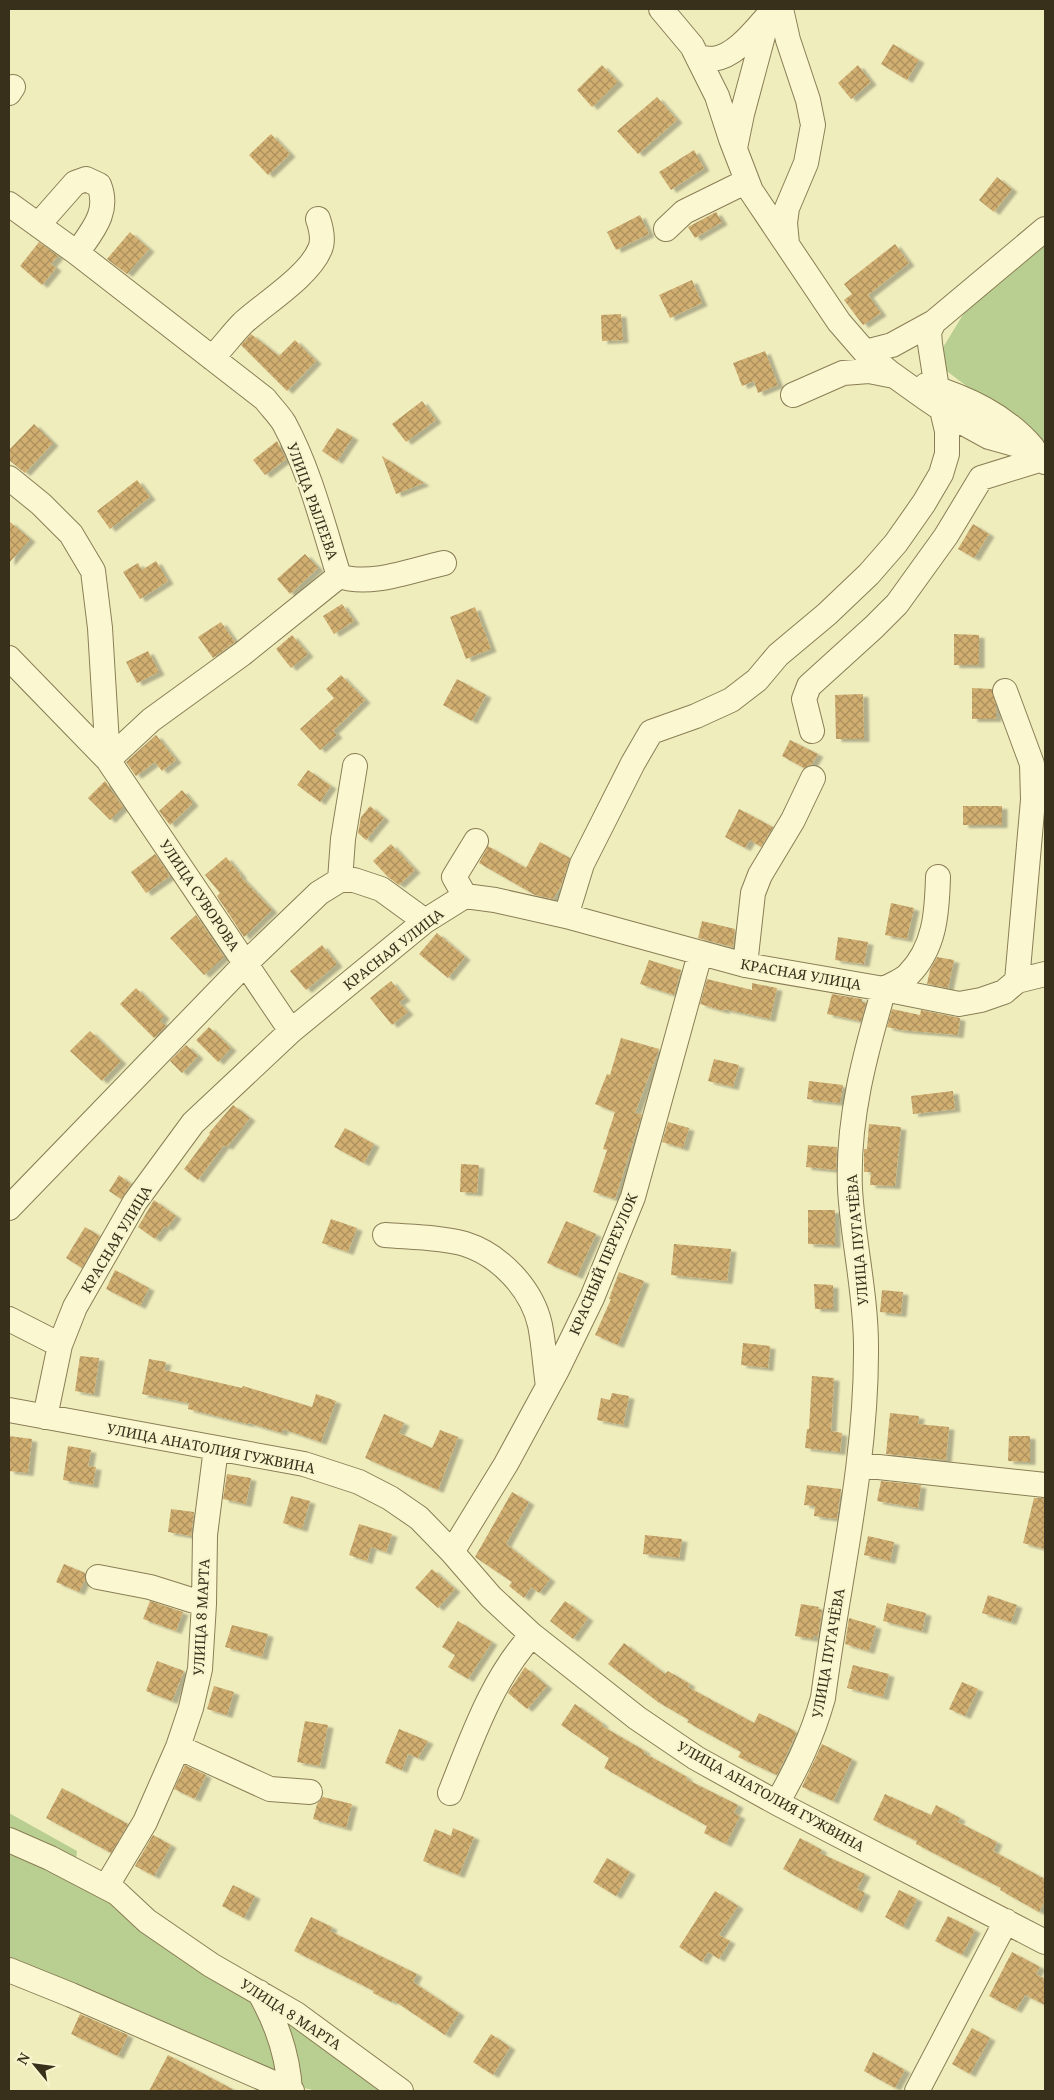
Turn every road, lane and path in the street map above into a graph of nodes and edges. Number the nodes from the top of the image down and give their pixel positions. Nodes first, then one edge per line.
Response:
1 (661, 9) edge
2 (774, 11) edge
3 (698, 58) junction
4 (735, 150) junction
5 (747, 181) junction
6 (9, 204) edge
7 (318, 219) dead end
8 (38, 225) junction
9 (666, 229) dead end
10 (1045, 229) edge
11 (787, 244) junction
12 (77, 253) junction
13 (934, 322) junction
14 (865, 352) junction
15 (212, 358) junction
16 (894, 376) junction
17 (793, 395) dead end
18 (940, 399) junction
19 (1042, 457) edge
20 (9, 478) edge
21 (444, 563) dead end
22 (339, 576) junction
23 (9, 658) edge
24 (1005, 691) dead end
25 (812, 731) dead end
26 (108, 760) junction
27 (355, 766) dead end
28 (1039, 769) edge
29 (813, 778) dead end
30 (476, 841) dead end
31 (1045, 855) edge
32 (1027, 870) junction
33 (938, 877) dead end
34 (340, 880) junction
35 (453, 880) junction
36 (566, 916) junction
37 (425, 921) junction
38 (700, 954) junction
39 (246, 963) junction
40 (745, 965) junction
41 (1045, 974) edge
42 (1017, 981) junction
43 (884, 988) junction
44 (291, 1031) junction
45 (9, 1208) edge
46 (385, 1235) dead end
47 (9, 1319) edge
48 (60, 1345) junction
49 (548, 1386) junction
50 (9, 1410) edge
51 (45, 1417) junction
52 (216, 1448) junction
53 (860, 1465) junction
54 (1045, 1485) edge
55 (452, 1552) junction
56 (98, 1578) dead end
57 (204, 1604) junction
58 (532, 1635) junction
59 (178, 1747) junction
60 (310, 1792) dead end
61 (450, 1793) dead end
62 (777, 1803) junction
63 (9, 1840) edge
64 (106, 1887) junction
65 (1006, 1921) junction
66 (1045, 1942) edge
67 (9, 1970) edge
68 (259, 1992) junction
69 (291, 2091) edge
70 (400, 2091) edge
71 (917, 2091) edge

1 - 3 street
2 - 3 street
2 - 4 street
2 - 11 street
3 - 4 street
4 - 5 street
5 - 9 street
5 - 11 street
6 - 8 street, УЛИЦА РЫЛЕЕВА
7 - 15 street
8 - 12 street, УЛИЦА РЫЛЕЕВА
8 - 12 street
10 - 13 street
11 - 14 street
12 - 15 street, УЛИЦА РЫЛЕЕВА
13 - 14 street
13 - 18 street
14 - 16 street
15 - 22 street, УЛИЦА РЫЛЕЕВА
16 - 17 street
16 - 18 street
18 - 19 street
18 - 36 street
19 - 25 street
20 - 26 street
21 - 22 street
22 - 26 street, УЛИЦА РЫЛЕЕВА
23 - 26 street, УЛИЦА СУВОРОВА
24 - 28 street
26 - 39 street, УЛИЦА СУВОРОВА
27 - 34 street
28 - 32 street
29 - 40 street
30 - 35 street
31 - 32 street
32 - 42 street
33 - 43 street
34 - 37 street
34 - 39 street
35 - 36 street, КРАСНАЯ УЛИЦА
35 - 37 street, КРАСНАЯ УЛИЦА
36 - 38 street, КРАСНАЯ УЛИЦА
37 - 44 street, КРАСНАЯ УЛИЦА
38 - 40 street, КРАСНАЯ УЛИЦА
38 - 49 street, КРАСНЫЙ ПЕРЕУЛОК
39 - 44 street, УЛИЦА СУВОРОВА
39 - 45 street
40 - 43 street, КРАСНАЯ УЛИЦА
41 - 42 street, КРАСНАЯ УЛИЦА
42 - 43 street, КРАСНАЯ УЛИЦА
43 - 53 street, УЛИЦА ПУГАЧЁВА
44 - 48 street, КРАСНАЯ УЛИЦА
46 - 49 street
47 - 48 street
48 - 51 street, КРАСНАЯ УЛИЦА
49 - 55 street, КРАСНЫЙ ПЕРЕУЛОК
50 - 51 street, УЛИЦА АНАТОЛИЯ ГУЖВИНА
51 - 52 street, УЛИЦА АНАТОЛИЯ ГУЖВИНА
52 - 55 street, УЛИЦА АНАТОЛИЯ ГУЖВИНА
52 - 57 street, УЛИЦА 8 МАРТА
53 - 54 street
53 - 62 street, УЛИЦА ПУГАЧЁВА
55 - 58 street, УЛИЦА АНАТОЛИЯ ГУЖВИНА
56 - 57 street
57 - 59 street, УЛИЦА 8 МАРТА
58 - 61 street
58 - 62 street, УЛИЦА АНАТОЛИЯ ГУЖВИНА
59 - 60 street
59 - 64 street, УЛИЦА 8 МАРТА
62 - 65 street, УЛИЦА АНАТОЛИЯ ГУЖВИНА
63 - 64 street, УЛИЦА 8 МАРТА
64 - 68 street, УЛИЦА 8 МАРТА
65 - 66 street, УЛИЦА АНАТОЛИЯ ГУЖВИНА
65 - 71 street
67 - 69 street
68 - 69 street
68 - 70 street, УЛИЦА 8 МАРТА

